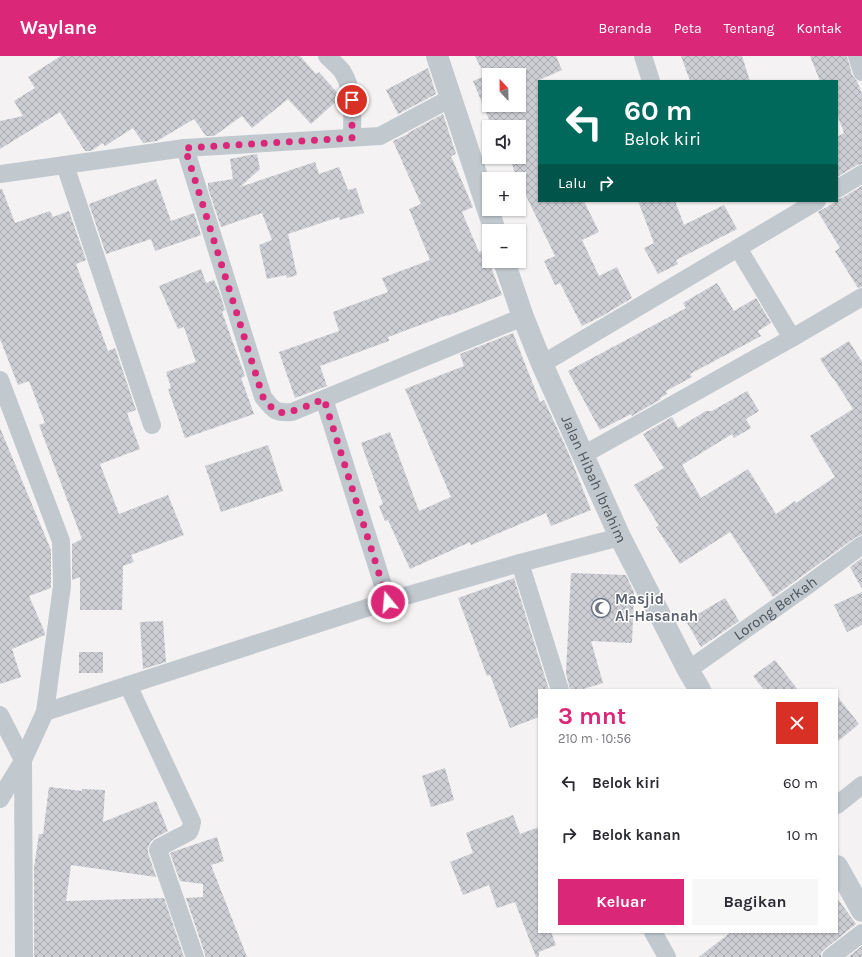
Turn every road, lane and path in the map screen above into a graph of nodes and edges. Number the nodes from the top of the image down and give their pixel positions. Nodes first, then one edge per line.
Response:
1 (327, 56) edge
2 (437, 56) edge
3 (643, 56) edge
4 (857, 56) edge
5 (862, 72) edge
6 (651, 80) edge
7 (451, 98) junction
8 (352, 138) junction
9 (185, 148) junction
10 (65, 165) junction
11 (0, 174) edge
12 (862, 174) edge
13 (838, 188) edge
14 (815, 202) edge
15 (493, 224) edge
16 (738, 248) junction
17 (506, 268) edge
18 (862, 297) edge
19 (523, 318) junction
20 (792, 338) junction
21 (542, 364) junction
22 (0, 380) edge
23 (324, 399) junction
24 (152, 425) dead end
25 (583, 455) junction
26 (620, 537) junction
27 (862, 545) edge
28 (520, 563) junction
29 (388, 602) junction
30 (688, 670) junction
31 (128, 685) junction
32 (560, 689) edge
33 (699, 689) edge
34 (45, 712) junction
35 (0, 716) edge
36 (23, 760) junction
37 (862, 785) edge
38 (0, 799) edge
39 (838, 804) edge
40 (838, 868) edge
41 (862, 911) edge
42 (654, 933) edge
43 (862, 933) edge
44 (24, 957) edge
45 (195, 957) edge
46 (667, 957) edge
47 (832, 957) edge

1 - 8 street
2 - 7 street
3 - 6 street
4 - 5 street
7 - 8 street
7 - 15 street
8 - 9 street
9 - 10 street
9 - 23 street
10 - 11 street
10 - 24 street
12 - 13 street
14 - 16 street
16 - 20 street
16 - 21 street
17 - 19 street, Jalan Hibah Ibrahim
18 - 20 street
19 - 21 street, Jalan Hibah Ibrahim
19 - 23 street
20 - 25 street
21 - 25 street, Jalan Hibah Ibrahim
22 - 34 street
23 - 29 street
25 - 26 street, Jalan Hibah Ibrahim
26 - 28 street
26 - 30 street, Jalan Hibah Ibrahim
27 - 30 street, Lorong Berkah
28 - 29 street
28 - 32 street
29 - 31 street
30 - 33 street, Jalan Hibah Ibrahim
31 - 34 street
31 - 45 street
34 - 36 street
35 - 36 street
36 - 38 street
36 - 44 street
37 - 39 street
40 - 41 street
42 - 46 street
43 - 47 street

